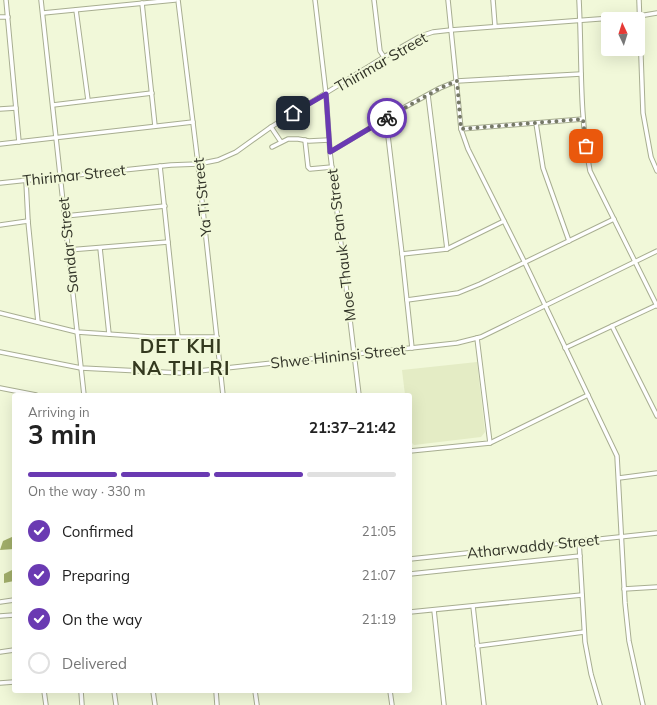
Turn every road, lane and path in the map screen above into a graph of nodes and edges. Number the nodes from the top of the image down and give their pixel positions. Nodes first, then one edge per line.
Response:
1 (6, 0) edge
2 (42, 0) edge
3 (175, 0) edge
4 (178, 0) edge
5 (315, 0) edge
6 (374, 0) edge
7 (448, 0) edge
8 (492, 0) edge
9 (579, 0) edge
10 (639, 0) edge
11 (142, 3) junction
12 (76, 10) junction
13 (639, 12) edge
14 (43, 13) junction
15 (657, 13) edge
16 (645, 15) edge
17 (8, 17) junction
18 (0, 18) edge
19 (601, 19) edge
20 (580, 20) junction
21 (495, 26) junction
22 (451, 30) junction
23 (641, 56) edge
24 (384, 57) junction
25 (581, 74) junction
26 (457, 81) junction
27 (152, 93) junction
28 (326, 94) junction
29 (428, 94) junction
30 (88, 100) junction
31 (53, 105) junction
32 (16, 108) junction
33 (0, 110) edge
34 (386, 118) junction
35 (583, 119) junction
36 (193, 122) junction
37 (536, 123) junction
38 (155, 126) junction
39 (271, 127) junction
40 (461, 129) junction
41 (56, 138) junction
42 (305, 140) junction
43 (329, 140) junction
44 (19, 142) junction
45 (281, 142) junction
46 (0, 144) edge
47 (272, 147) dead end
48 (330, 152) junction
49 (198, 164) junction
50 (160, 166) junction
51 (332, 167) junction
52 (657, 171) edge
53 (60, 177) junction
54 (26, 181) junction
55 (0, 183) edge
56 (164, 206) junction
57 (65, 216) junction
58 (614, 219) junction
59 (28, 221) junction
60 (504, 221) junction
61 (0, 224) edge
62 (569, 241) junction
63 (168, 242) junction
64 (100, 248) junction
65 (447, 249) junction
66 (68, 250) junction
67 (657, 251) edge
68 (402, 254) junction
69 (636, 261) junction
70 (525, 263) junction
71 (407, 300) junction
72 (546, 306) junction
73 (657, 306) edge
74 (0, 313) edge
75 (38, 322) junction
76 (612, 326) junction
77 (77, 332) junction
78 (109, 334) junction
79 (178, 337) junction
80 (217, 337) junction
81 (477, 338) junction
82 (412, 348) junction
83 (565, 348) junction
84 (0, 352) edge
85 (354, 355) junction
86 (81, 368) junction
87 (221, 370) junction
88 (0, 388) edge
89 (26, 393) edge
90 (84, 393) edge
91 (223, 393) edge
92 (359, 393) edge
93 (588, 395) junction
94 (657, 416) edge
95 (490, 443) junction
96 (412, 451) edge
97 (657, 473) edge
98 (619, 478) junction
99 (657, 533) edge
100 (622, 536) junction
101 (579, 541) junction
102 (580, 556) junction
103 (412, 559) edge
104 (412, 574) edge
105 (657, 587) edge
106 (624, 589) junction
107 (582, 595) junction
108 (12, 600) edge
109 (0, 602) edge
110 (473, 606) junction
111 (434, 610) junction
112 (412, 612) edge
113 (12, 615) edge
114 (0, 616) edge
115 (584, 632) junction
116 (477, 646) junction
117 (12, 650) edge
118 (0, 652) edge
119 (12, 682) edge
120 (0, 683) edge
121 (44, 693) edge
122 (81, 693) edge
123 (114, 693) edge
124 (153, 693) edge
125 (216, 693) edge
126 (256, 693) edge
127 (390, 693) edge
128 (46, 705) edge
129 (82, 705) edge
130 (116, 705) edge
131 (155, 705) edge
132 (217, 705) edge
133 (257, 705) edge
134 (392, 705) edge
135 (444, 705) edge
136 (484, 705) edge
137 (600, 705) edge
138 (643, 705) edge

1 - 17 street
2 - 14 street, Sandar Street
3 - 11 street
4 - 36 street, Ya Ti Street
5 - 28 street, Moe Thauk Pan Street
6 - 24 street
7 - 22 street
8 - 21 street
9 - 20 street
10 - 13 street
11 - 12 street
11 - 27 street
12 - 14 street
12 - 30 street
14 - 31 street, Sandar Street
15 - 16 street, Thirimar Street
17 - 18 street
17 - 32 street
19 - 20 street, Thirimar Street
20 - 21 street, Thirimar Street
20 - 25 street
21 - 22 street, Thirimar Street
22 - 24 street, Thirimar Street
22 - 26 street
23 - 52 street
24 - 28 street, Thirimar Street
25 - 26 street
25 - 35 street
26 - 29 street
26 - 40 street
27 - 30 street
27 - 38 street
28 - 39 street, Thirimar Street
28 - 43 street, Moe Thauk Pan Street
29 - 34 street
29 - 65 street
30 - 31 street
31 - 41 street, Sandar Street
32 - 33 street
32 - 44 street
34 - 48 street
34 - 68 street
35 - 37 street
35 - 58 street
36 - 38 street
36 - 49 street, Ya Ti Street
37 - 40 street
37 - 62 street
38 - 41 street
39 - 45 street
39 - 49 street, Thirimar Street
40 - 60 street
41 - 44 street
41 - 53 street, Sandar Street
42 - 43 street
42 - 45 street
42 - 51 street
43 - 48 street, Moe Thauk Pan Street
44 - 46 street
45 - 47 street
48 - 51 street, Moe Thauk Pan Street
49 - 50 street, Thirimar Street
49 - 80 street, Ya Ti Street
50 - 53 street, Thirimar Street
50 - 56 street
51 - 85 street, Moe Thauk Pan Street
53 - 54 street, Thirimar Street
53 - 57 street, Sandar Street
54 - 55 street, Thirimar Street
54 - 59 street
56 - 57 street
56 - 63 street
57 - 66 street, Sandar Street
58 - 62 street
58 - 69 street
59 - 61 street
59 - 75 street
60 - 65 street
60 - 70 street
62 - 70 street
63 - 64 street
63 - 79 street
64 - 66 street
64 - 78 street
65 - 68 street
66 - 77 street, Sandar Street
67 - 69 street, Shwe Hininsi Street
68 - 71 street
69 - 72 street, Shwe Hininsi Street
69 - 73 street
70 - 71 street
70 - 72 street
71 - 82 street
72 - 81 street, Shwe Hininsi Street
72 - 83 street
73 - 76 street
74 - 75 street
75 - 77 street
76 - 83 street
76 - 94 street
77 - 78 street
77 - 86 street, Sandar Street
78 - 79 street
79 - 80 street
80 - 87 street, Ya Ti Street
81 - 82 street, Shwe Hininsi Street
81 - 95 street
82 - 85 street, Shwe Hininsi Street
83 - 93 street
84 - 86 street, Shwe Hininsi Street
85 - 87 street, Shwe Hininsi Street
85 - 92 street, Moe Thauk Pan Street
86 - 87 street, Shwe Hininsi Street
86 - 90 street, Sandar Street
87 - 91 street, Ya Ti Street
88 - 89 street
93 - 95 street
93 - 98 street
95 - 96 street
97 - 98 street
98 - 100 street
99 - 100 street, Atharwaddy Street
100 - 101 street, Atharwaddy Street
100 - 106 street
101 - 102 street
101 - 103 street, Atharwaddy Street
102 - 104 street
102 - 107 street
105 - 106 street
106 - 138 street
107 - 110 street
107 - 115 street
108 - 109 street
110 - 111 street
110 - 116 street
111 - 112 street
111 - 135 street
113 - 114 street
115 - 116 street
115 - 137 street
116 - 136 street
117 - 118 street
119 - 120 street
121 - 128 street
122 - 129 street
123 - 130 street
124 - 131 street
125 - 132 street
126 - 133 street
127 - 134 street

